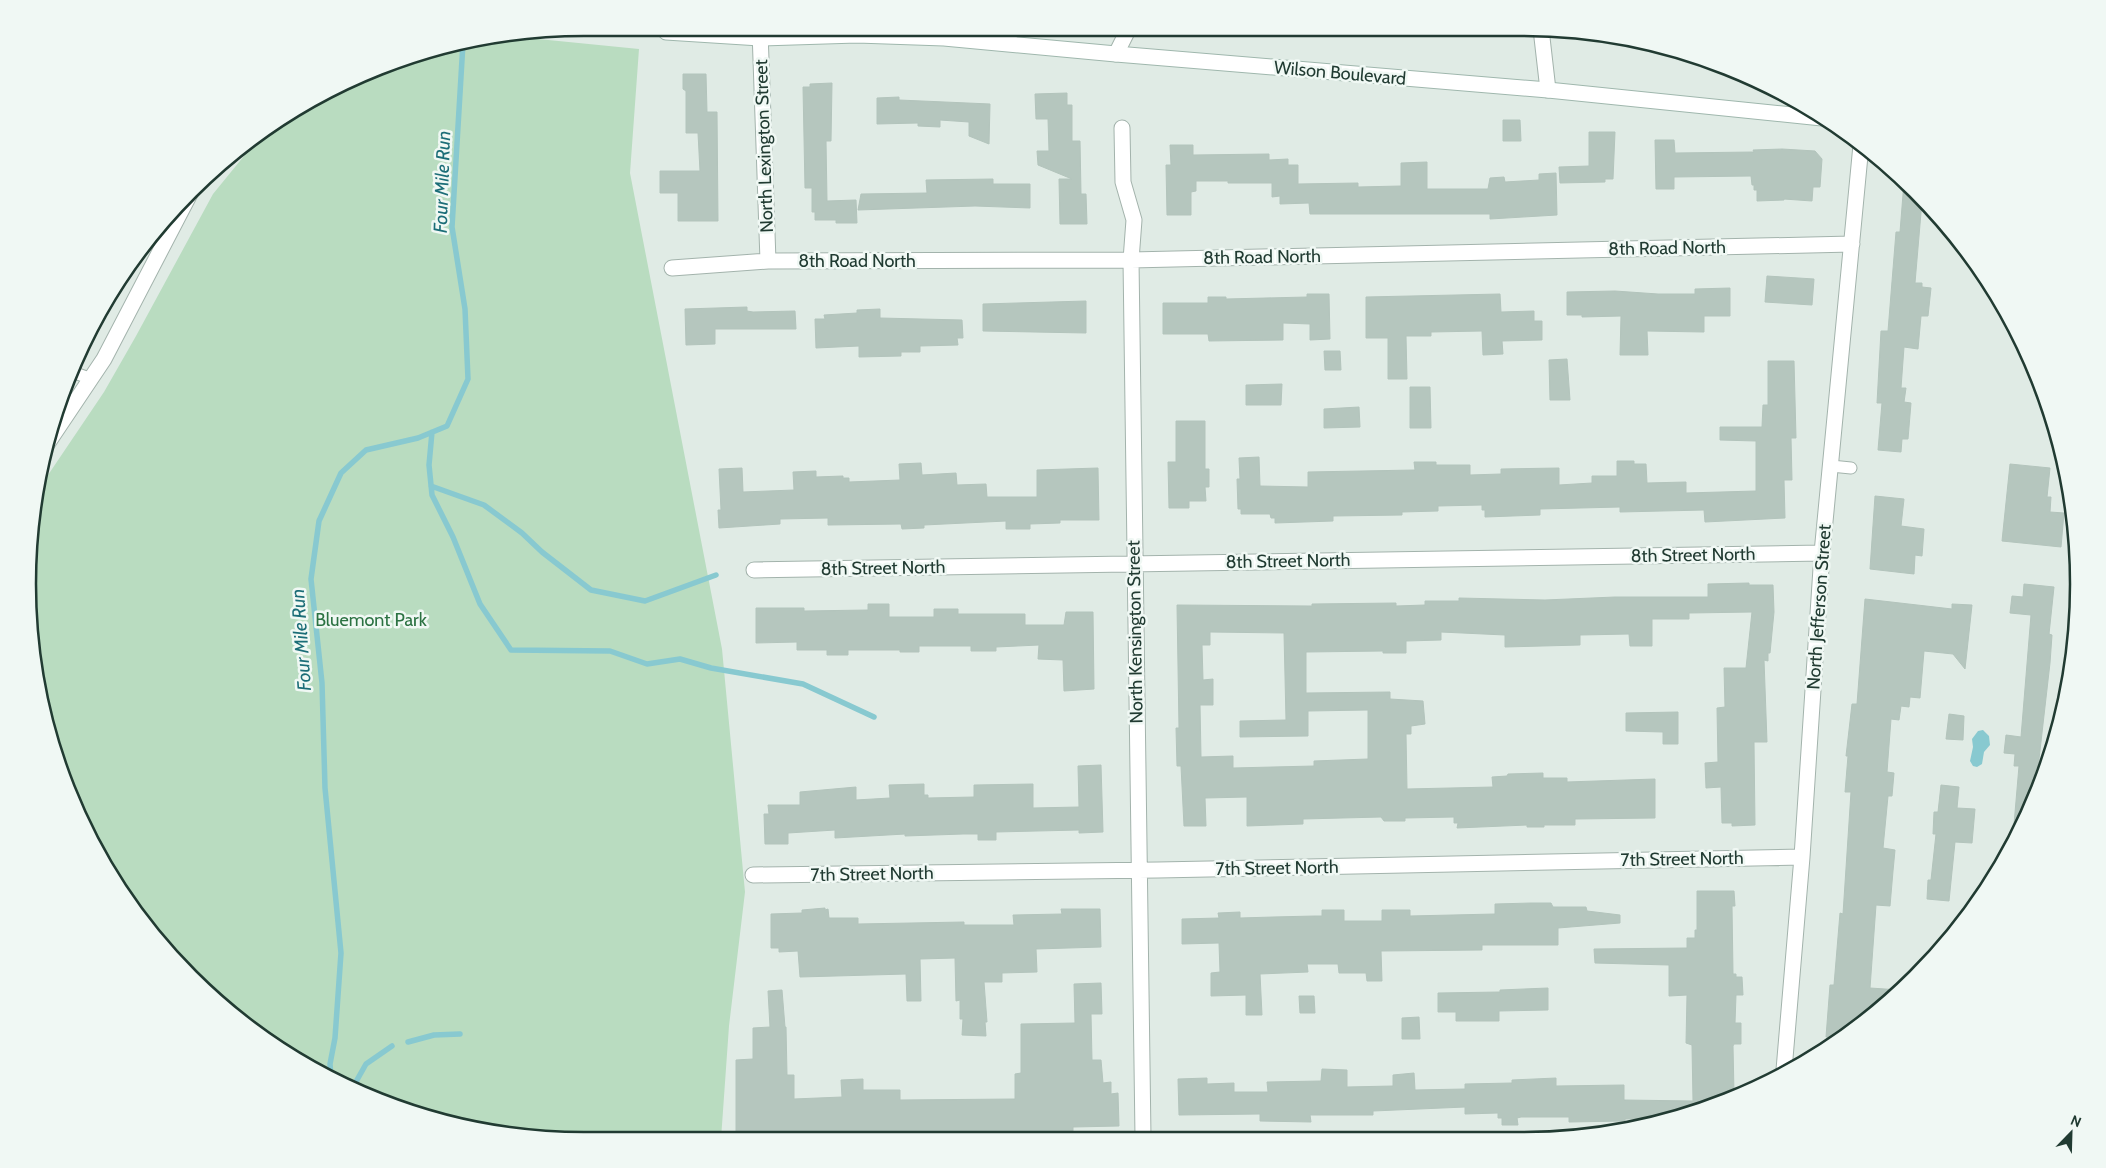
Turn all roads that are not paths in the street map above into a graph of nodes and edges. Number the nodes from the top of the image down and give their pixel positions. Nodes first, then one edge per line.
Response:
1 (760, 36) edge
2 (961, 36) edge
3 (1125, 36) edge
4 (1542, 37) edge
5 (1116, 54) junction
6 (1548, 90) junction
7 (1806, 116) edge
8 (1122, 128) dead end
9 (1860, 153) edge
10 (179, 216) edge
11 (1852, 244) junction
12 (1131, 260) junction
13 (768, 261) junction
14 (672, 268) dead end
15 (78, 374) edge
16 (92, 378) junction
17 (60, 425) edge
18 (1831, 466) junction
19 (1851, 468) dead end
20 (1822, 553) junction
21 (1134, 563) junction
22 (754, 570) dead end
23 (1802, 857) junction
24 (1141, 870) junction
25 (753, 875) dead end
26 (1784, 1064) edge
27 (1143, 1132) edge

1 - 13 street, North Lexington Street
2 - 5 street, Wilson Boulevard
3 - 5 street
4 - 6 street
5 - 6 street, Wilson Boulevard
6 - 7 street, Wilson Boulevard
8 - 12 street, North Kensington Street
9 - 11 street, North Jefferson Street
10 - 16 street
11 - 12 street, 8th Road North
11 - 18 street, North Jefferson Street
12 - 13 street, 8th Road North
12 - 21 street, North Kensington Street
13 - 14 street, 8th Road North
15 - 16 lane
16 - 17 street
18 - 19 lane
18 - 20 street, North Jefferson Street
20 - 21 street, 8th Street North
20 - 23 street, North Jefferson Street
21 - 22 street, 8th Street North
21 - 24 street, North Kensington Street
23 - 24 street, 7th Street North
23 - 26 street, North Jefferson Street
24 - 25 street, 7th Street North
24 - 27 street, North Kensington Street

